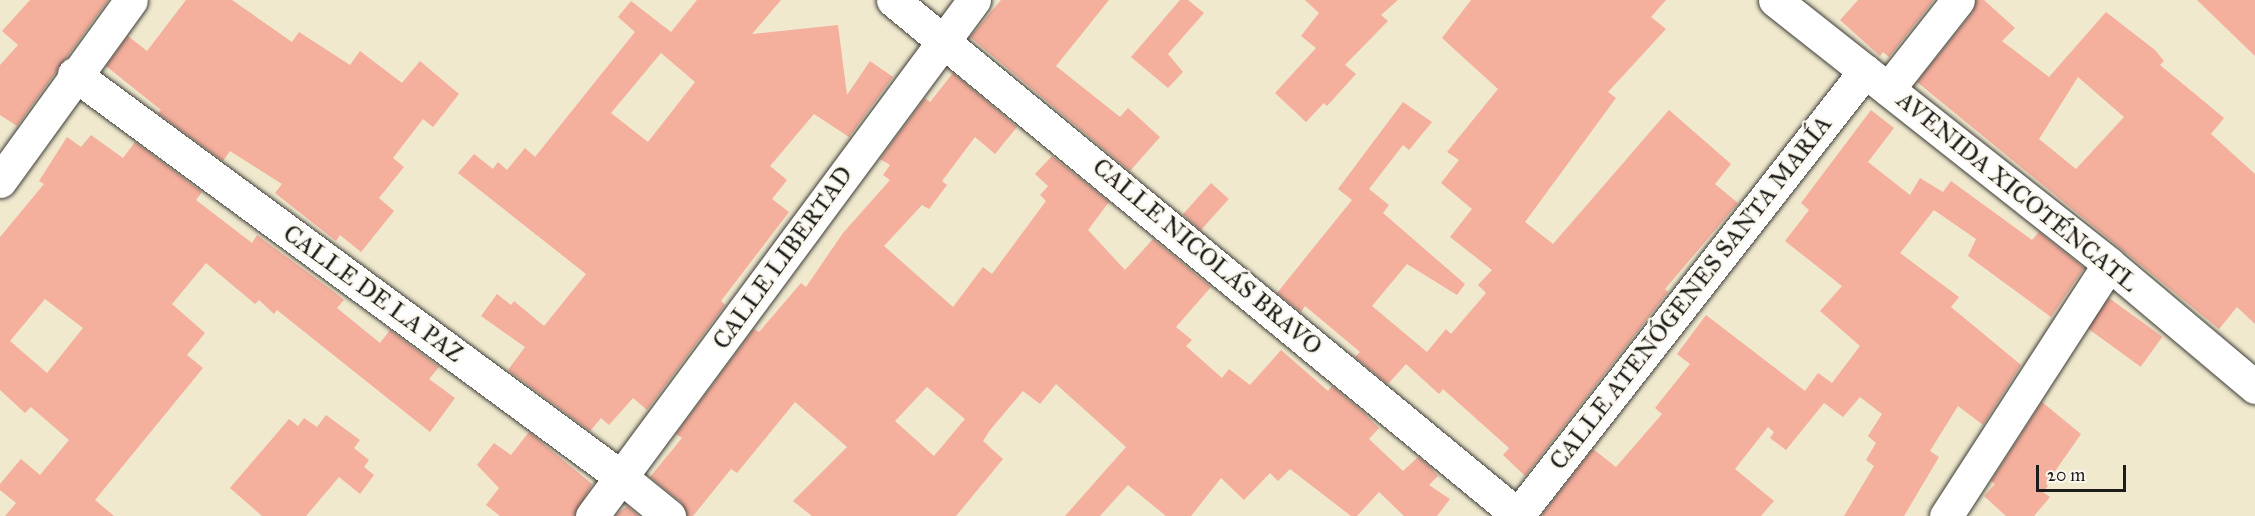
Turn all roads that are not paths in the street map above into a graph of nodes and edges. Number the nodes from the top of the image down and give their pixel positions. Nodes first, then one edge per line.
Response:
1 (131, 0) edge
2 (893, 0) edge
3 (974, 0) edge
4 (1776, 0) edge
5 (1958, 0) edge
6 (944, 40) junction
7 (74, 74) junction
8 (1876, 80) junction
9 (0, 181) edge
10 (2109, 264) junction
11 (2255, 387) edge
12 (621, 477) junction
13 (592, 516) edge
14 (669, 516) edge
15 (1518, 516) edge
16 (1946, 516) edge

1 - 7 street
2 - 6 street, CALLE NICOLÁS BRAVO
3 - 6 street, CALLE LIBERTAD
4 - 8 street, AVENIDA XICOTÉNCATL
5 - 8 street, CALLE ATENÓGENES SANTA MARÍA
6 - 12 street, CALLE LIBERTAD
6 - 15 street, CALLE NICOLÁS BRAVO
7 - 9 street
7 - 12 street, CALLE DE LA PAZ
8 - 10 street, AVENIDA XICOTÉNCATL
8 - 15 street, CALLE ATENÓGENES SANTA MARÍA
10 - 11 street, AVENIDA XICOTÉNCATL
10 - 16 street
12 - 13 street, CALLE LIBERTAD
12 - 14 street, CALLE DE LA PAZ

